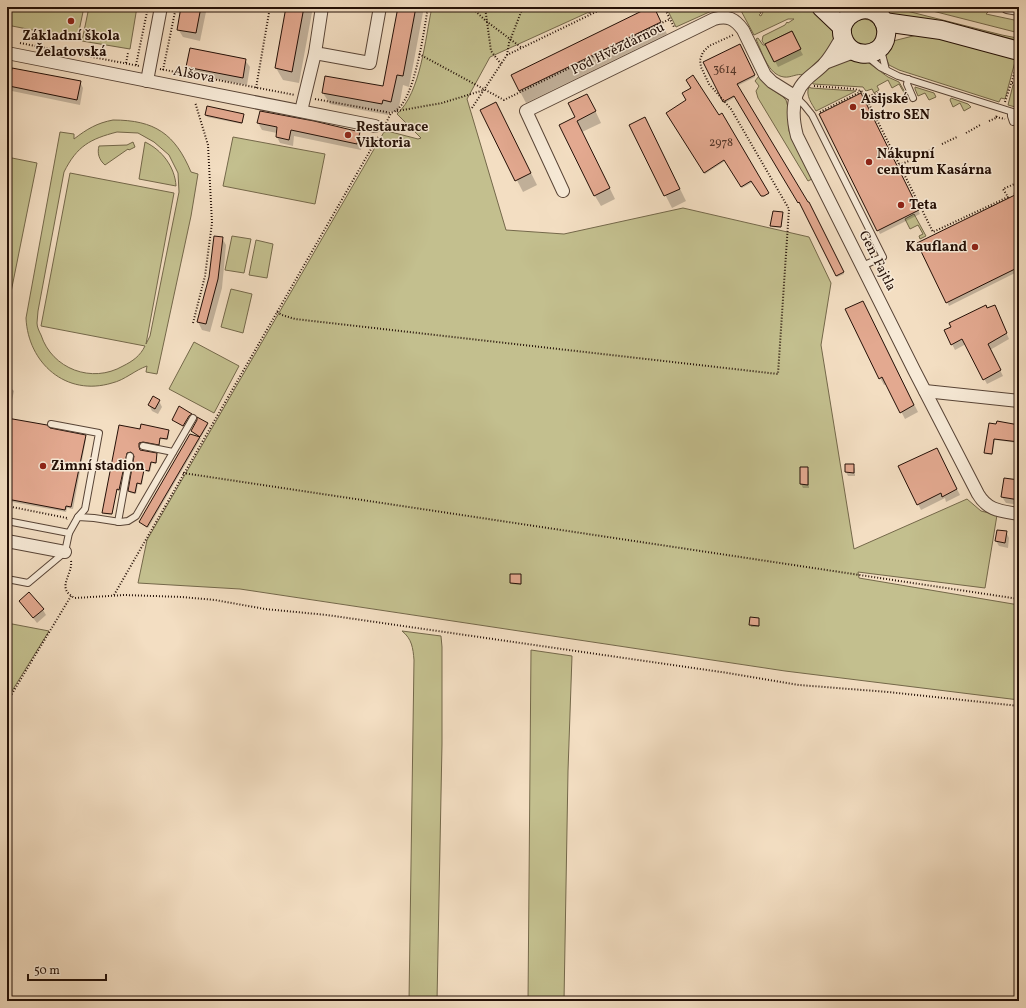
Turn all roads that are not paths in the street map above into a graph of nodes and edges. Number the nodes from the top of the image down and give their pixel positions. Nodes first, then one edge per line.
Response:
1 (161, 7) edge
2 (322, 7) edge
3 (380, 7) edge
4 (821, 7) edge
5 (832, 7) edge
6 (1007, 7) edge
7 (1019, 9) edge
8 (855, 11) junction
9 (842, 32) junction
10 (883, 36) junction
11 (7, 53) edge
12 (315, 53) junction
13 (859, 53) junction
14 (1018, 57) edge
15 (825, 63) junction
16 (886, 70) junction
17 (908, 79) junction
18 (147, 81) junction
19 (796, 97) junction
20 (913, 98) dead end
21 (301, 111) junction
22 (1011, 112) junction
23 (1019, 114) edge
24 (1013, 122) dead end
25 (379, 129) road end
26 (563, 191) dead end
27 (862, 266) junction
28 (924, 391) junction
29 (1019, 402) edge
30 (193, 418) dead end
31 (51, 424) dead end
32 (143, 446) dead end
33 (174, 452) junction
34 (130, 456) dead end
35 (1019, 514) edge
36 (78, 517) junction
37 (7, 521) edge
38 (118, 522) junction
39 (69, 533) junction
40 (7, 541) edge
41 (64, 552) junction
42 (7, 579) edge

1 - 18 street
2 - 12 street
3 - 12 street
4 - 9 main road
5 - 8 main road
6 - 7 street
8 - 9 main road
8 - 10 main road
9 - 13 main road
9 - 15 street, Gen. Fajtla
10 - 13 main road
10 - 14 main road
10 - 16 lane
11 - 18 street, Alšova
12 - 21 street
13 - 15 street, Gen. Fajtla
13 - 16 lane
15 - 19 street, Gen. Fajtla
16 - 17 lane
17 - 20 lane
17 - 22 lane
18 - 21 street, Alšova
19 - 26 street, Pod Hvězdárnou
19 - 27 street, Gen. Fajtla
19 - 27 lane
21 - 25 street, Alšova
22 - 23 lane
22 - 24 lane
27 - 28 street, Gen. Fajtla
28 - 29 street
28 - 35 street, Gen. Fajtla
30 - 33 lane
31 - 36 lane
32 - 33 lane
33 - 38 lane
34 - 38 lane
36 - 38 lane
36 - 39 lane
37 - 39 lane
39 - 41 lane
40 - 41 street
41 - 42 lane

